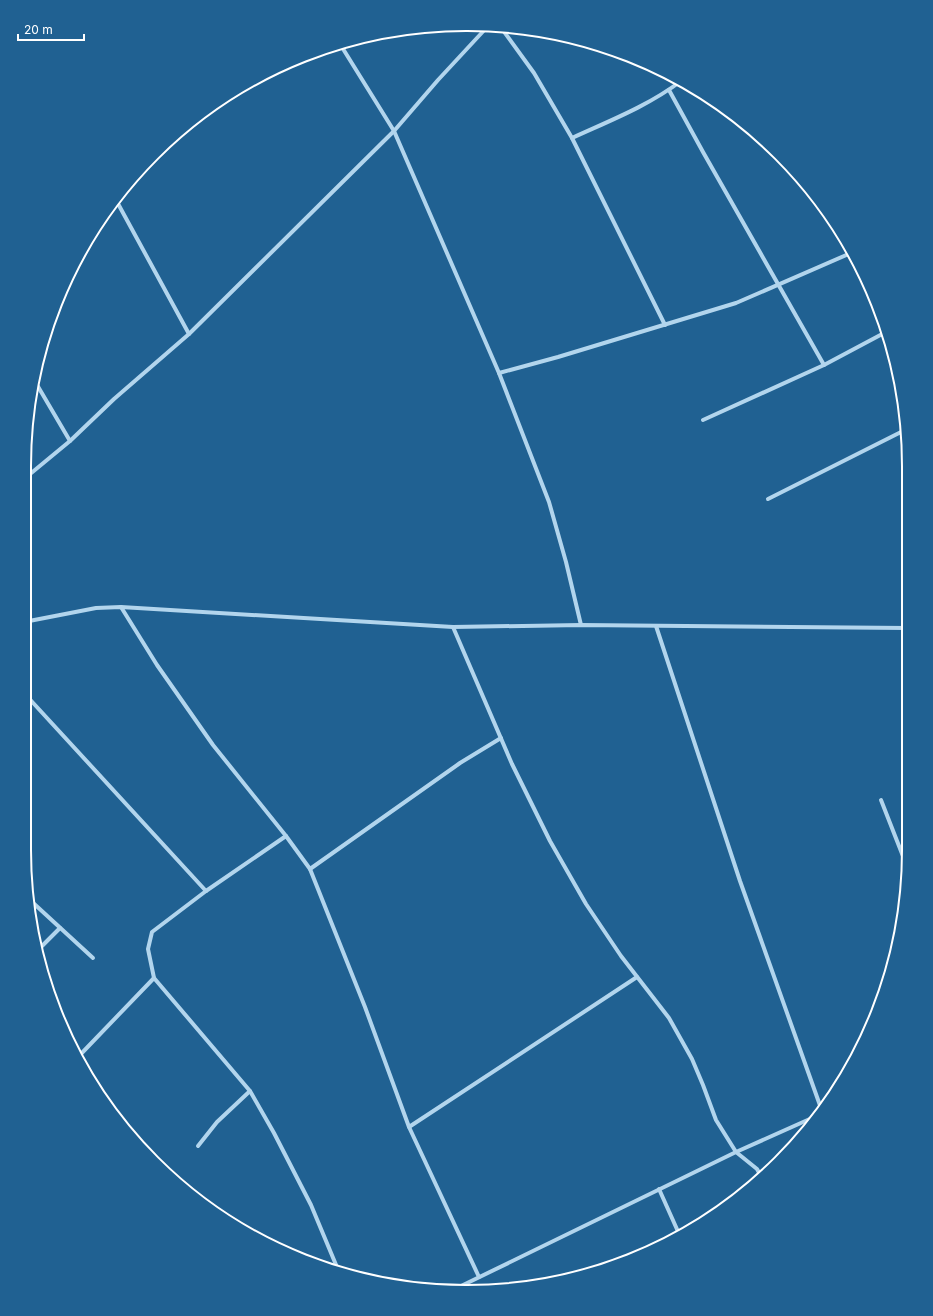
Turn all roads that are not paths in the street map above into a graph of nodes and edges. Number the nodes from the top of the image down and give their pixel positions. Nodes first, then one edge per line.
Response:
1 (483, 32) edge
2 (505, 33) edge
3 (343, 49) edge
4 (676, 85) edge
5 (669, 90) junction
6 (394, 131) junction
7 (572, 138) junction
8 (118, 205) edge
9 (847, 255) edge
10 (778, 285) junction
11 (664, 325) junction
12 (189, 334) junction
13 (881, 335) edge
14 (824, 365) junction
15 (499, 373) junction
16 (38, 387) edge
17 (703, 420) dead end
18 (900, 432) edge
19 (70, 441) junction
20 (31, 473) edge
21 (768, 499) dead end
22 (121, 607) junction
23 (31, 621) edge
24 (581, 625) junction
25 (656, 626) junction
26 (453, 627) junction
27 (902, 628) edge
28 (31, 701) edge
29 (501, 738) junction
30 (881, 800) dead end
31 (286, 836) junction
32 (902, 853) edge
33 (310, 869) junction
34 (206, 891) junction
35 (35, 905) edge
36 (60, 928) junction
37 (42, 946) edge
38 (93, 958) dead end
39 (637, 977) junction
40 (154, 978) junction
41 (82, 1053) edge
42 (250, 1091) junction
43 (819, 1105) edge
44 (810, 1118) edge
45 (409, 1127) junction
46 (198, 1146) dead end
47 (736, 1152) junction
48 (759, 1172) edge
49 (659, 1189) junction
50 (677, 1230) edge
51 (336, 1265) edge
52 (479, 1278) junction
53 (464, 1285) edge

1 - 6 street
2 - 7 street
3 - 6 street
4 - 5 street
5 - 7 street
5 - 10 street
6 - 12 street
6 - 15 street
7 - 11 street
8 - 12 street
9 - 10 street
10 - 11 street
10 - 14 street
11 - 15 street
12 - 19 street
13 - 14 street
14 - 17 street
15 - 24 street
16 - 19 street
18 - 21 street
19 - 20 street
22 - 23 street
22 - 26 street
22 - 31 street
24 - 25 street
24 - 26 street
25 - 27 street
25 - 43 street
26 - 29 street
28 - 34 street
29 - 33 street
29 - 39 street
30 - 32 street
31 - 33 street
31 - 34 street
33 - 45 street
34 - 40 street
35 - 36 street
36 - 37 street
36 - 38 street
39 - 45 street
39 - 47 street
40 - 41 street
40 - 42 street
42 - 46 street
42 - 51 street
44 - 47 street
45 - 52 street
47 - 48 street
47 - 49 street
49 - 50 street
49 - 52 street
52 - 53 street

